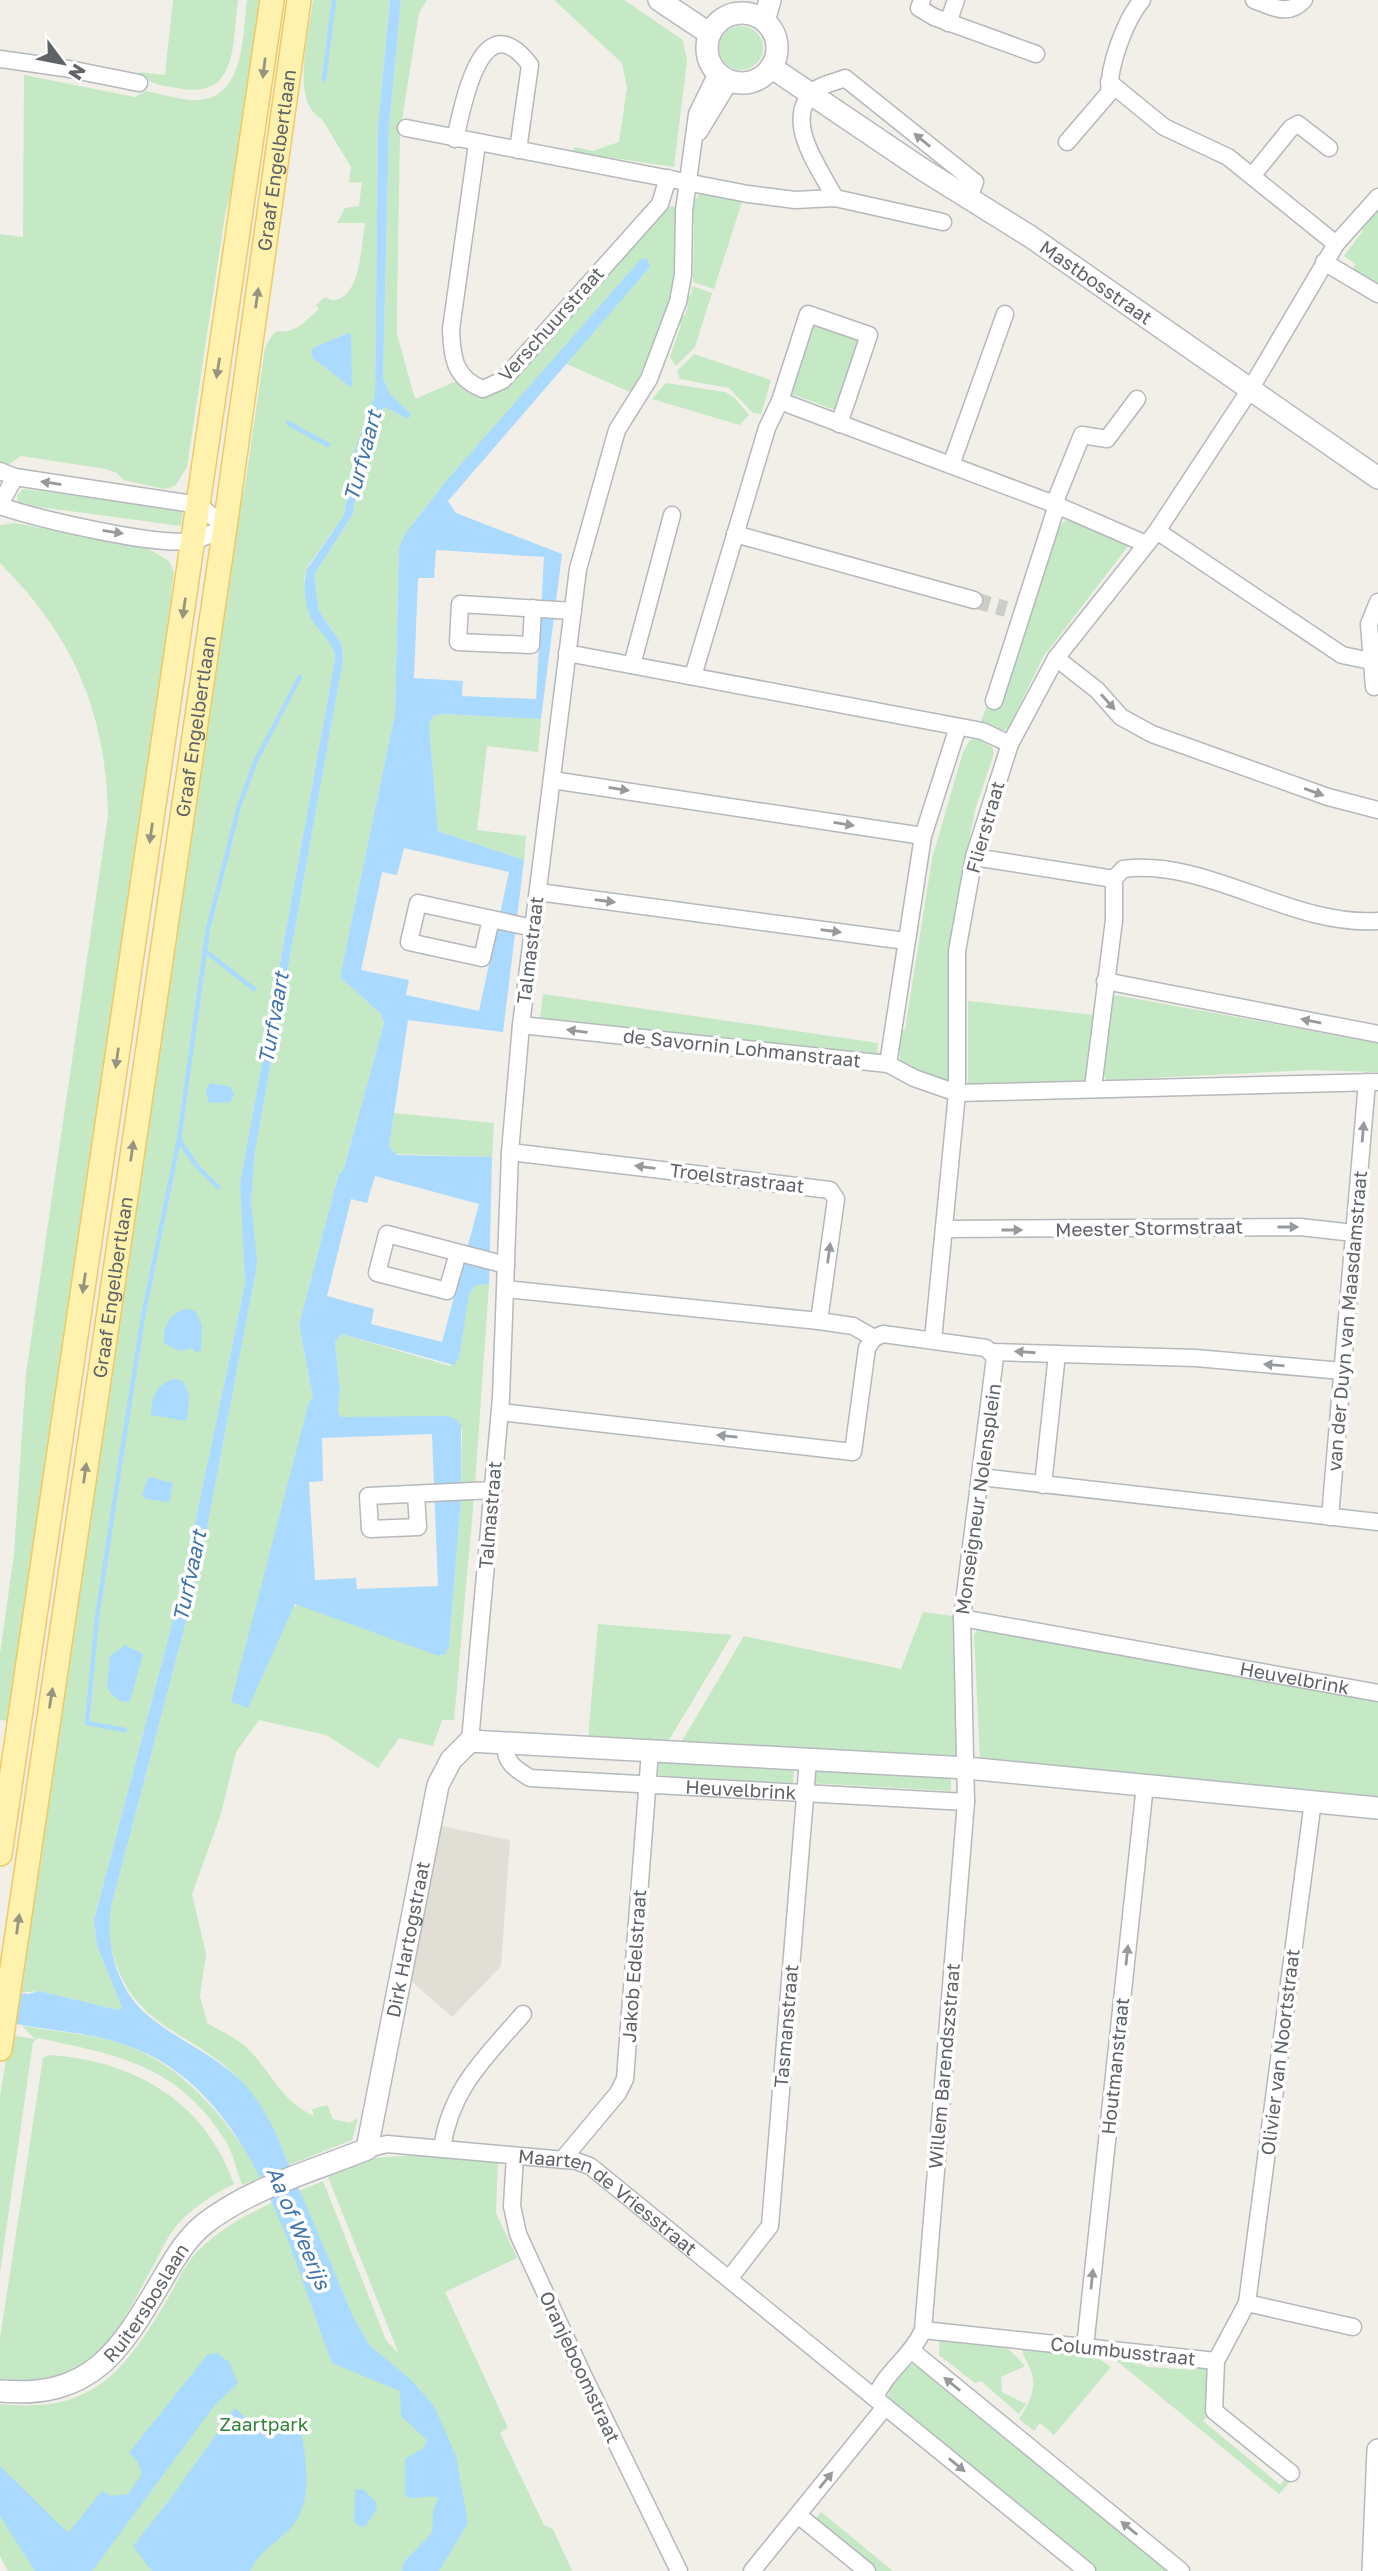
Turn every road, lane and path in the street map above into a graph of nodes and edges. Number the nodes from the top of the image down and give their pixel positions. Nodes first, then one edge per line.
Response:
1 (272, 0) edge
2 (299, 0) edge
3 (659, 0) edge
4 (683, 0) edge
5 (771, 0) edge
6 (922, 0) edge
7 (956, 0) edge
8 (1142, 0) edge
9 (1254, 0) edge
10 (1304, 0) edge
11 (758, 12) edge
12 (948, 23) junction
13 (713, 29) junction
14 (1036, 54) dead end
15 (0, 59) edge
16 (771, 68) junction
17 (723, 77) junction
18 (1109, 82) junction
19 (139, 83) dead end
20 (811, 95) junction
21 (406, 128) dead end
22 (455, 139) junction
23 (1068, 142) dead end
24 (477, 144) junction
25 (1329, 148) dead end
26 (518, 150) junction
27 (1251, 176) junction
28 (668, 178) junction
29 (688, 180) junction
30 (972, 190) junction
31 (1378, 197) edge
32 (835, 198) junction
33 (943, 222) dead end
34 (1336, 244) junction
35 (1324, 262) junction
36 (1378, 294) edge
37 (1005, 314) dead end
38 (1251, 388) junction
39 (1137, 399) dead end
40 (780, 401) junction
41 (839, 424) junction
42 (951, 465) junction
43 (7, 474) edge
44 (1378, 478) edge
45 (1055, 504) junction
46 (0, 505) edge
47 (199, 505) junction
48 (672, 515) dead end
49 (225, 527) junction
50 (1157, 531) junction
51 (736, 534) junction
52 (195, 541) junction
53 (1146, 544) junction
54 (974, 600) tunnel mouth
55 (1378, 602) edge
56 (543, 609) junction
57 (573, 611) junction
58 (568, 653) junction
59 (1371, 656) junction
60 (1056, 658) junction
61 (632, 665) junction
62 (693, 676) junction
63 (1374, 687) dead end
64 (994, 701) dead end
65 (958, 727) junction
66 (1010, 744) junction
67 (552, 780) junction
68 (1378, 810) edge
69 (923, 836) junction
70 (974, 857) junction
71 (1114, 879) junction
72 (538, 892) junction
73 (495, 920) junction
74 (1378, 921) edge
75 (525, 926) junction
76 (906, 942) junction
77 (1105, 981) junction
78 (521, 1024) junction
79 (1378, 1034) edge
80 (888, 1064) junction
81 (1372, 1082) edge
82 (1093, 1088) junction
83 (957, 1093) junction
84 (510, 1152) junction
85 (944, 1229) junction
86 (1354, 1233) junction
87 (461, 1254) junction
88 (506, 1265) junction
89 (506, 1289) junction
90 (818, 1321) junction
91 (874, 1338) junction
92 (933, 1340) junction
93 (993, 1352) junction
94 (1057, 1354) junction
95 (1342, 1371) junction
96 (500, 1412) junction
97 (981, 1477) junction
98 (1043, 1485) junction
99 (493, 1490) junction
100 (416, 1494) dead end
101 (1330, 1517) junction
102 (1378, 1522) edge
103 (962, 1618) junction
104 (1378, 1693) edge
105 (470, 1741) junction
106 (505, 1743) junction
107 (650, 1751) junction
108 (808, 1760) junction
109 (967, 1768) junction
110 (648, 1784) junction
111 (1145, 1785) junction
112 (806, 1793) junction
113 (1312, 1801) junction
114 (966, 1802) junction
115 (1378, 1808) edge
116 (0, 1854) edge
117 (523, 2014) dead end
118 (0, 2049) edge
119 (367, 2149) junction
120 (442, 2149) junction
121 (515, 2155) junction
122 (562, 2160) junction
123 (280, 2184) joint
124 (729, 2279) junction
125 (1247, 2303) junction
126 (1353, 2327) dead end
127 (923, 2330) junction
128 (1085, 2347) junction
129 (911, 2350) junction
130 (1216, 2361) junction
131 (0, 2391) edge
132 (880, 2402) junction
133 (1378, 2450) edge
134 (1292, 2473) dead end
135 (798, 2515) junction
136 (679, 2571) edge
137 (752, 2571) edge
138 (867, 2571) edge
139 (1087, 2571) edge
140 (1181, 2571) edge
141 (1373, 2571) edge

1 -> 47 main road, Graaf Engelbertlaan
49 -> 2 main road, Graaf Engelbertlaan
3 - 13 street
4 - 13 street
5 - 11 street
6 - 12 street
7 - 12 street
8 - 18 street
9 - 10 street
11 - 13 street
11 - 16 street
12 - 14 street
13 - 17 street
15 - 19 street
16 - 17 street
16 - 20 street, Mastbosstraat
17 - 29 street, Talmastraat
18 - 23 street
18 - 27 street
20 - 30 street, Mastbosstraat
30 -> 20 street, Mastbosstraat
20 - 32 street
21 - 22 street
22 - 24 street
22 - 26 street
24 - 26 street
24 - 28 street, Verschuurstraat
25 - 27 street
26 - 28 street
27 - 34 street
28 - 29 street
29 - 32 street
29 - 57 street, Talmastraat
30 - 38 street, Mastbosstraat
31 - 34 street, Flierstraat
32 - 33 street
34 - 35 street, Flierstraat
35 - 36 street
35 - 38 street, Flierstraat
37 - 42 street
38 - 44 street, Mastbosstraat
38 - 50 street, Flierstraat
39 - 45 street
40 - 41 street
40 - 41 street
40 - 51 street
41 - 42 street
42 - 45 street
43 - 46 street
47 -> 43 street
45 - 53 street
45 - 64 street
46 -> 52 street
47 - 49 street
47 - 52 main road, Graaf Engelbertlaan
48 - 61 street
49 - 52 street
118 -> 49 main road, Graaf Engelbertlaan
50 - 53 street, Flierstraat
50 - 59 street
51 - 54 street
51 - 62 street
52 -> 116 main road, Graaf Engelbertlaan
53 - 60 street, Flierstraat
55 - 59 street
56 - 56 street
56 - 57 street
57 - 58 street, Talmastraat
58 - 61 street
58 - 67 street, Talmastraat
59 - 63 street
60 - 66 street, Flierstraat
60 -> 68 street
61 - 62 street
62 - 65 street
65 - 66 street
65 - 69 street
66 - 70 street, Flierstraat
67 -> 69 street
67 - 72 street, Talmastraat
69 - 76 street
70 - 71 street
70 - 83 street, Flierstraat
71 - 74 street
71 - 77 street
72 - 75 street, Talmastraat
72 -> 76 street
73 - 73 street
73 - 75 street
75 - 78 street, Talmastraat
76 - 80 street
79 -> 77 street
77 - 82 street
80 -> 78 street, de Savornin Lohmanstraat
78 - 84 street, Talmastraat
80 - 83 street, de Savornin Lohmanstraat
81 - 82 street
86 -> 81 street, van der Duyn van Maasdamstraat
82 - 83 street
83 - 85 street, Flierstraat
84 - 88 street, Talmastraat
90 -> 84 street, Troelstrastraat
85 -> 86 street, Meester Stormstraat
85 - 92 street, Flierstraat
86 - 95 street, van der Duyn van Maasdamstraat
87 - 87 street
87 - 88 street
88 - 89 street, Talmastraat
89 - 90 street
89 - 96 street, Talmastraat
90 - 91 street
91 - 92 street
91 -> 96 street
92 - 93 street
94 -> 93 street
93 - 97 street, Monseigneur Nolensplein
95 -> 94 street
94 - 98 street
95 - 101 street, van der Duyn van Maasdamstraat
96 - 99 street, Talmastraat
97 - 98 street
97 - 103 street, Monseigneur Nolensplein
98 - 101 street
99 - 100 street
99 - 105 street, Talmastraat
101 - 102 street
103 - 104 street, Heuvelbrink
103 - 109 street, Monseigneur Nolensplein
105 - 106 street, Heuvelbrink
105 - 119 street, Dirk Hartogstraat
106 - 107 street, Heuvelbrink
106 - 110 street, Heuvelbrink
107 - 108 street, Heuvelbrink
107 - 110 street, Jakob Edelstraat
108 - 109 street, Heuvelbrink
108 - 112 street, Tasmanstraat
109 - 111 street, Heuvelbrink
109 - 114 street
110 - 112 street, Heuvelbrink
110 - 122 street, Jakob Edelstraat
111 - 113 street, Heuvelbrink
128 -> 111 street, Houtmanstraat
112 - 114 street, Heuvelbrink
112 - 124 street, Tasmanstraat
113 - 115 street, Heuvelbrink
113 - 125 street, Olivier van Noortstraat
114 - 127 street, Willem Barendszstraat
117 - 120 street
119 - 120 street, Maarten de Vriesstraat
119 - 123 street, Maarten de Vriesstraat
120 - 121 street, Maarten de Vriesstraat
121 - 122 street, Maarten de Vriesstraat
121 - 136 street, Oranjeboomstraat
122 - 124 street, Maarten de Vriesstraat
123 - 131 street, Ruitersboslaan
124 - 132 street, Maarten de Vriesstraat
125 - 126 street
125 - 130 street
127 - 128 street, Columbusstraat
127 - 129 street
128 - 130 street, Columbusstraat
129 - 132 street
140 -> 129 street
130 - 134 street, Columbusstraat
135 -> 132 street
132 -> 139 street, Maarten de Vriesstraat
133 - 141 street
135 - 137 street
135 - 138 street

